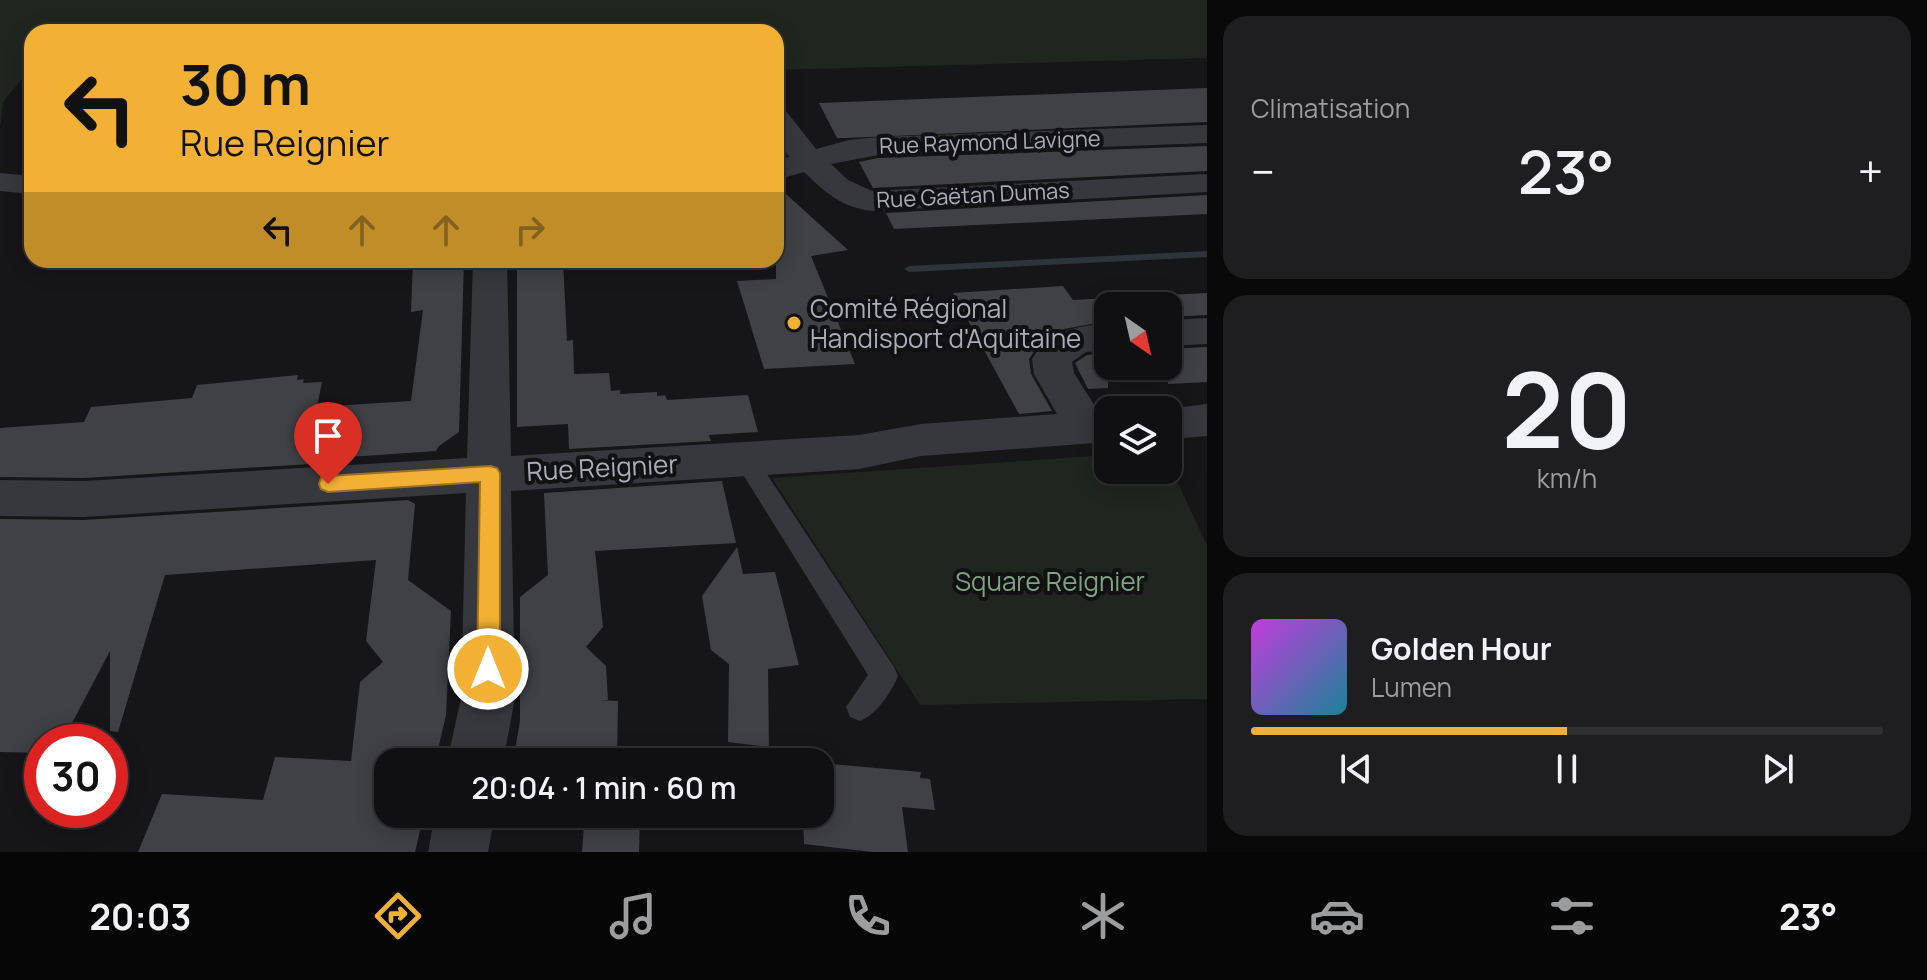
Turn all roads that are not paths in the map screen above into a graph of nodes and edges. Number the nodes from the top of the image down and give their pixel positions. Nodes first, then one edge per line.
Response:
1 (784, 128) edge
2 (1207, 134) edge
3 (813, 161) junction
4 (784, 169) edge
5 (0, 182) edge
6 (1207, 183) edge
7 (24, 184) edge
8 (490, 268) edge
9 (1207, 331) edge
10 (1182, 332) edge
11 (1094, 338) edge
12 (1207, 420) edge
13 (1182, 422) edge
14 (1094, 423) edge
15 (1094, 427) edge
16 (745, 459) junction
17 (490, 473) junction
18 (0, 498) edge
19 (860, 707) dead end
20 (478, 748) edge
21 (462, 828) edge
22 (458, 852) edge

1 - 3 street, Rue Gaëtan Dumas
2 - 3 street, Rue Raymond Lavigne
3 - 4 street, Rue Raymond Lavigne
3 - 6 street, Rue Gaëtan Dumas
5 - 7 street
8 - 17 street
9 - 10 street
11 - 14 street
12 - 13 street
15 - 16 street, Rue Reignier
16 - 17 street, Rue Reignier
16 - 19 lane
17 - 18 street, Rue Reignier
17 - 20 street
21 - 22 street

